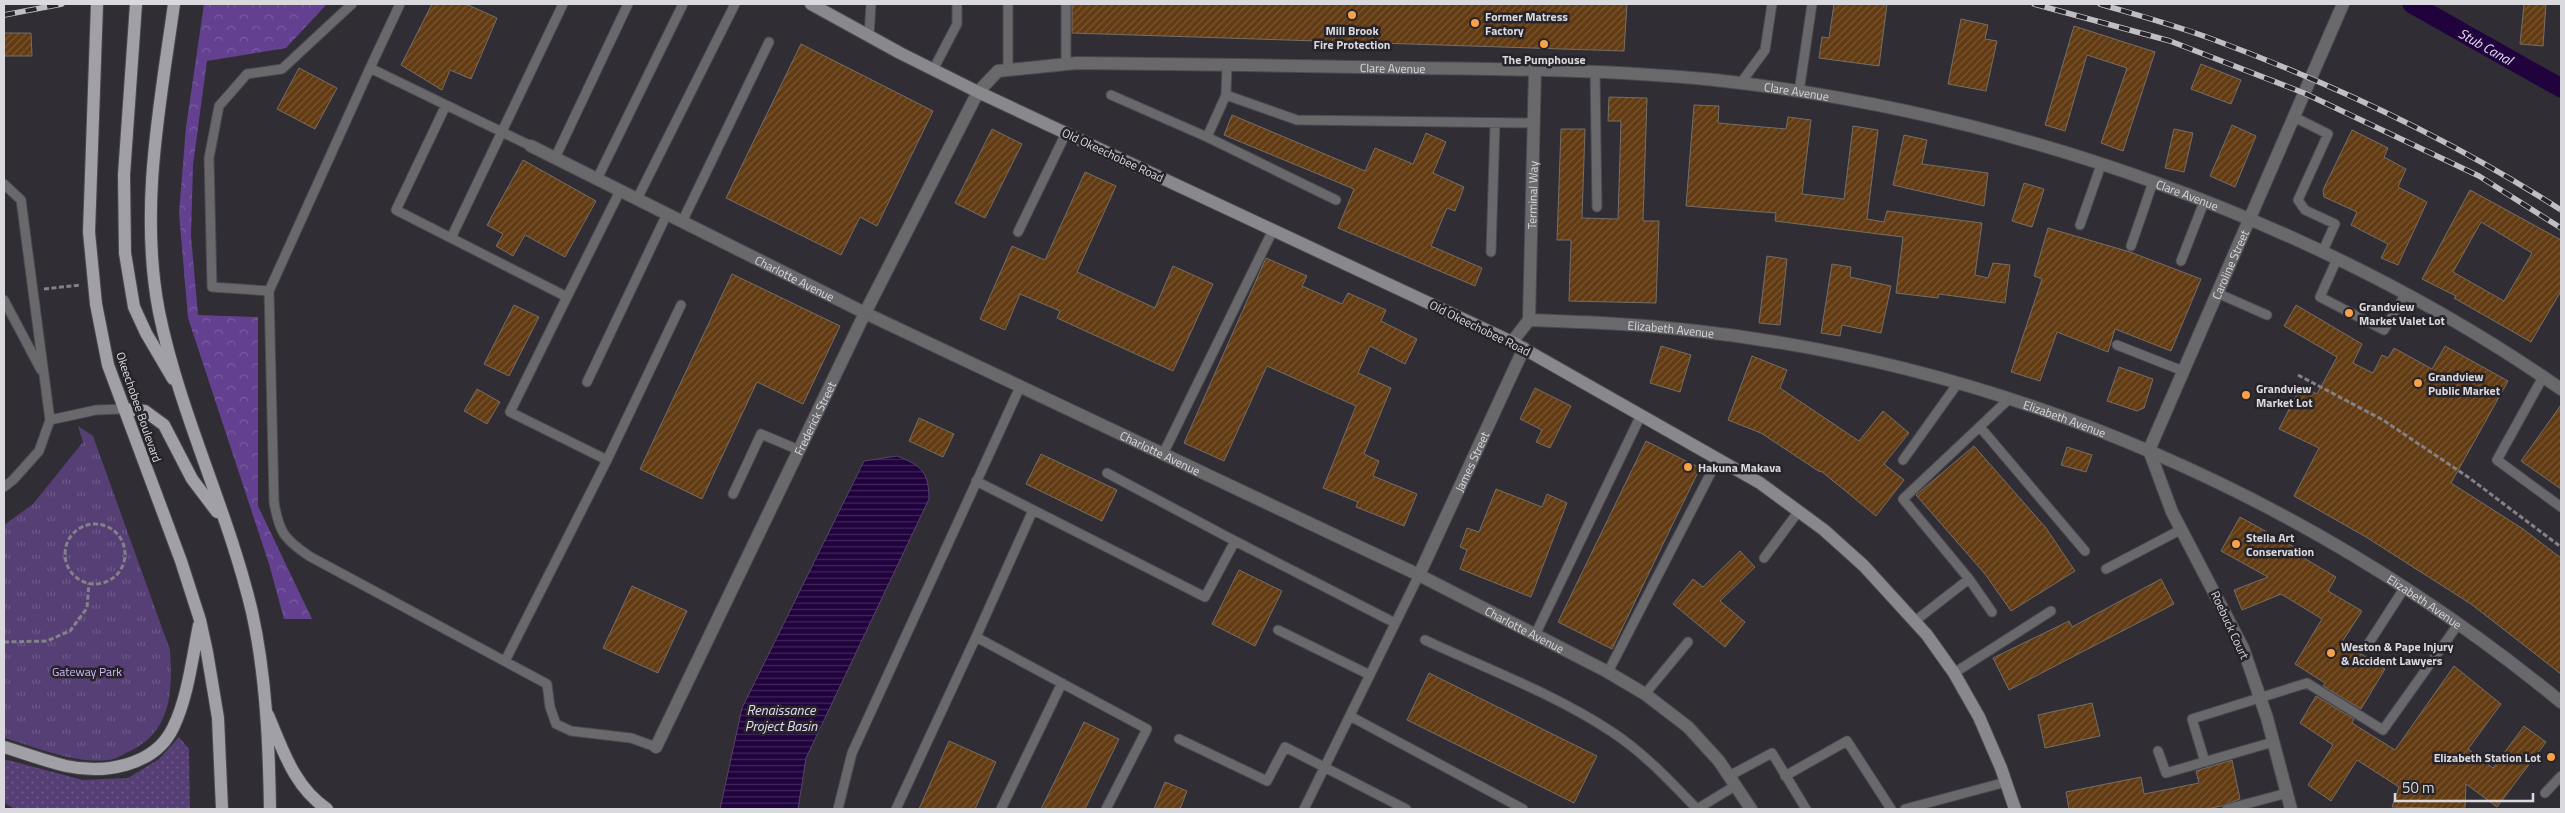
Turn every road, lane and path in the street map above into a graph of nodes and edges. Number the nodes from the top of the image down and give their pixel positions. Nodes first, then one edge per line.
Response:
1 (97, 4) edge
2 (136, 4) edge
3 (174, 4) edge
4 (352, 4) edge
5 (400, 4) edge
6 (563, 4) edge
7 (628, 4) edge
8 (683, 4) edge
9 (734, 4) edge
10 (811, 4) edge
11 (871, 4) edge
12 (957, 4) edge
13 (1008, 4) edge
14 (1066, 4) edge
15 (1772, 4) edge
16 (1812, 4) edge
17 (2343, 4) edge
18 (870, 36) junction
19 (770, 42) dead end
20 (1066, 64) junction
21 (1227, 65) junction
22 (370, 68) junction
23 (1535, 69) junction
24 (933, 70) junction
25 (1008, 70) junction
26 (1595, 71) junction
27 (1740, 84) junction
28 (978, 92) junction
29 (1799, 92) junction
30 (1226, 95) junction
31 (1111, 96) dead end
32 (446, 105) junction
33 (2294, 117) junction
34 (1534, 123) junction
35 (1495, 124) junction
36 (502, 132) junction
37 (1066, 133) junction
38 (1207, 137) junction
39 (531, 146) joint
40 (555, 158) junction
41 (2101, 164) junction
42 (597, 179) junction
43 (2153, 182) junction
44 (4, 184) edge
45 (620, 191) junction
46 (637, 199) junction
47 (1336, 200) dead end
48 (2204, 202) junction
49 (1597, 207) dead end
50 (668, 214) junction
51 (2249, 220) junction
52 (682, 222) junction
53 (2080, 225) dead end
54 (1273, 230) junction
55 (1018, 232) dead end
56 (451, 238) junction
57 (2131, 246) dead end
58 (1492, 252) dead end
59 (2322, 253) junction
60 (2336, 259) junction
61 (2181, 261) dead end
62 (269, 291) junction
63 (2217, 293) junction
64 (2405, 295) junction
65 (567, 296) junction
66 (4, 300) edge
67 (681, 306) dead end
68 (864, 313) junction
69 (2267, 315) dead end
70 (1529, 320) junction
71 (1512, 342) junction
72 (2117, 345) dead end
73 (1524, 348) junction
74 (2183, 371) junction
75 (2298, 375) dead end
76 (44, 377) junction
77 (2543, 377) junction
78 (587, 382) dead end
79 (1958, 383) junction
80 (1020, 387) junction
81 (2561, 389) edge
82 (183, 396) junction
83 (2010, 399) junction
84 (124, 410) junction
85 (1641, 415) junction
86 (50, 420) junction
87 (1980, 427) junction
88 (799, 450) junction
89 (2149, 450) junction
90 (1163, 454) junction
91 (1718, 459) junction
92 (607, 460) junction
93 (1903, 460) dead end
94 (1107, 473) dead end
95 (976, 482) junction
96 (4, 487) edge
97 (733, 494) dead end
98 (2561, 507) edge
99 (1033, 510) junction
100 (1798, 512) junction
101 (223, 520) junction
102 (2182, 529) junction
103 (1236, 541) junction
104 (2561, 547) edge
105 (2084, 551) dead end
106 (1764, 558) dead end
107 (2106, 569) dead end
108 (1419, 575) junction
109 (1969, 579) junction
110 (88, 583) junction
111 (2405, 587) junction
112 (2051, 611) dead end
113 (1992, 612) dead end
114 (200, 620) junction
115 (1915, 621) junction
116 (1395, 623) junction
117 (2459, 623) junction
118 (1278, 630) dead end
119 (1535, 635) junction
120 (976, 637) junction
121 (1425, 640) dead end
122 (4, 642) edge
123 (1688, 642) dead end
124 (2367, 646) dead end
125 (505, 661) junction
126 (1608, 672) junction
127 (1954, 673) junction
128 (1370, 675) junction
129 (1062, 683) junction
130 (1645, 694) junction
131 (2260, 699) junction
132 (2561, 702) edge
133 (264, 706) junction
134 (1350, 716) junction
135 (1179, 739) dead end
136 (2274, 742) junction
137 (4, 747) edge
138 (656, 747) joint
139 (2158, 751) dead end
140 (2205, 762) junction
141 (1326, 766) junction
142 (1785, 776) junction
143 (2561, 776) edge
144 (1732, 781) junction
145 (2006, 782) junction
146 (2287, 793) junction
147 (2545, 793) dead end
148 (222, 809) edge
149 (270, 809) edge
150 (327, 809) edge
151 (838, 809) edge
152 (896, 809) edge
153 (1001, 809) edge
154 (1106, 809) edge
155 (1304, 809) edge
156 (1406, 809) edge
157 (1523, 809) edge
158 (1751, 809) edge
159 (1806, 809) edge
160 (1892, 809) edge
161 (1905, 809) edge
162 (2015, 809) edge
163 (2227, 809) edge
164 (2291, 809) edge

1 - 84 main road, Okeechobee Boulevard
2 - 82 main road
3 - 82 main road
4 - 62 lane
5 - 22 lane
6 - 36 lane
7 - 40 lane
8 - 42 lane
9 - 46 lane
10 - 18 street, Old Okeechobee Road
11 - 18 lane
12 - 24 lane
13 - 25 lane
14 - 20 lane
15 - 27 lane
16 - 29 lane
17 - 33 street, Caroline Street
18 - 24 street, Old Okeechobee Road
19 - 52 lane
20 - 21 street, Clare Avenue
20 - 25 street, Clare Avenue
21 - 23 street, Clare Avenue
21 - 30 lane
22 - 32 lane
22 - 62 lane
23 - 26 street, Clare Avenue
23 - 34 street, Terminal Way
24 - 28 street, Old Okeechobee Road
25 - 28 street, Clare Avenue
26 - 27 street, Clare Avenue
26 - 49 lane
27 - 29 street, Clare Avenue
28 - 37 street, Old Okeechobee Road
28 - 68 street, Frederick Street
29 - 41 street, Clare Avenue
30 - 35 lane
30 - 38 lane
31 - 38 lane
32 - 36 lane
32 - 56 lane
33 - 51 street, Caroline Street
33 - 59 lane
34 - 35 lane
34 - 70 street, Terminal Way
35 - 58 lane
36 - 39 lane
36 - 56 lane
37 - 54 street, Old Okeechobee Road
37 - 55 lane
38 - 47 lane
39 - 40 street, Charlotte Avenue
40 - 42 street, Charlotte Avenue
41 - 43 street, Clare Avenue
41 - 53 lane
42 - 45 street, Charlotte Avenue
43 - 48 street, Clare Avenue
43 - 57 lane
44 - 76 lane
45 - 46 street, Charlotte Avenue
45 - 65 lane
46 - 50 street, Charlotte Avenue
48 - 51 street, Clare Avenue
48 - 61 lane
50 - 52 street, Charlotte Avenue
50 - 78 lane
51 - 59 street, Clare Avenue
51 - 63 street, Caroline Street
52 - 68 street, Charlotte Avenue
54 - 71 street, Old Okeechobee Road
54 - 90 lane
56 - 65 lane
59 - 60 street, Clare Avenue
60 - 64 street, Clare Avenue
60 - 64 lane
62 - 125 lane
63 - 69 lane
63 - 74 street, Caroline Street
64 - 77 street, Clare Avenue
65 - 92 lane
66 - 76 lane
67 - 92 lane
68 - 80 street, Charlotte Avenue
68 - 88 street, Frederick Street
70 - 71 street
70 - 79 street, Elizabeth Avenue
71 - 73 street, Old Okeechobee Road
72 - 74 lane
73 - 85 street, Old Okeechobee Road
73 - 108 street, James Street
74 - 89 street, Caroline Street
75 - 104 path
76 - 86 lane
77 - 81 street, Clare Avenue
77 - 98 lane
79 - 83 street, Elizabeth Avenue
79 - 93 lane
80 - 90 street, Charlotte Avenue
80 - 95 lane
82 - 101 main road
83 - 87 lane
83 - 89 street, Elizabeth Avenue
84 - 86 lane
84 - 101 main road
84 - 114 main road, Okeechobee Boulevard
85 - 91 street, Old Okeechobee Road
85 - 119 lane
86 - 96 lane
87 - 105 lane
87 - 109 lane
88 - 97 lane
88 - 138 street, Frederick Street
89 - 102 street, Roebuck Court
89 - 111 street, Elizabeth Avenue
90 - 108 street, Charlotte Avenue
91 - 100 street, Old Okeechobee Road
91 - 126 lane
92 - 125 lane
94 - 103 lane
95 - 99 lane
95 - 151 lane
99 - 103 lane
99 - 120 lane
100 - 106 lane
100 - 115 street, Old Okeechobee Road
101 - 133 main road
102 - 107 lane
102 - 131 street, Roebuck Court
103 - 116 lane
108 - 116 lane
108 - 119 street, Charlotte Avenue
109 - 113 lane
109 - 115 lane
110 - 110 path
110 - 122 path
111 - 117 street, Elizabeth Avenue
111 - 124 lane
112 - 127 lane
114 - 137 main road
114 - 148 main road, Okeechobee Boulevard
115 - 127 street, Old Okeechobee Road
116 - 128 lane
117 - 131 lane
117 - 132 street, Elizabeth Avenue
118 - 128 lane
119 - 126 street, Charlotte Avenue
120 - 129 lane
120 - 152 lane
121 - 144 lane
123 - 130 lane
125 - 138 lane
126 - 130 street, Charlotte Avenue
127 - 145 street, Old Okeechobee Road
128 - 134 lane
129 - 153 lane
129 - 154 lane
130 - 144 street, Charlotte Avenue
131 - 136 street, Roebuck Court
131 - 140 lane
133 - 149 main road
133 - 150 main road
134 - 141 lane
134 - 157 lane
135 - 141 lane
136 - 140 lane
136 - 146 street, Roebuck Court
139 - 140 lane
141 - 155 lane
141 - 156 lane
142 - 144 lane
142 - 159 lane
142 - 160 lane
143 - 147 lane
144 - 158 street, Charlotte Avenue
145 - 161 lane
145 - 162 street, Old Okeechobee Road
146 - 163 lane
146 - 164 street, Roebuck Court

